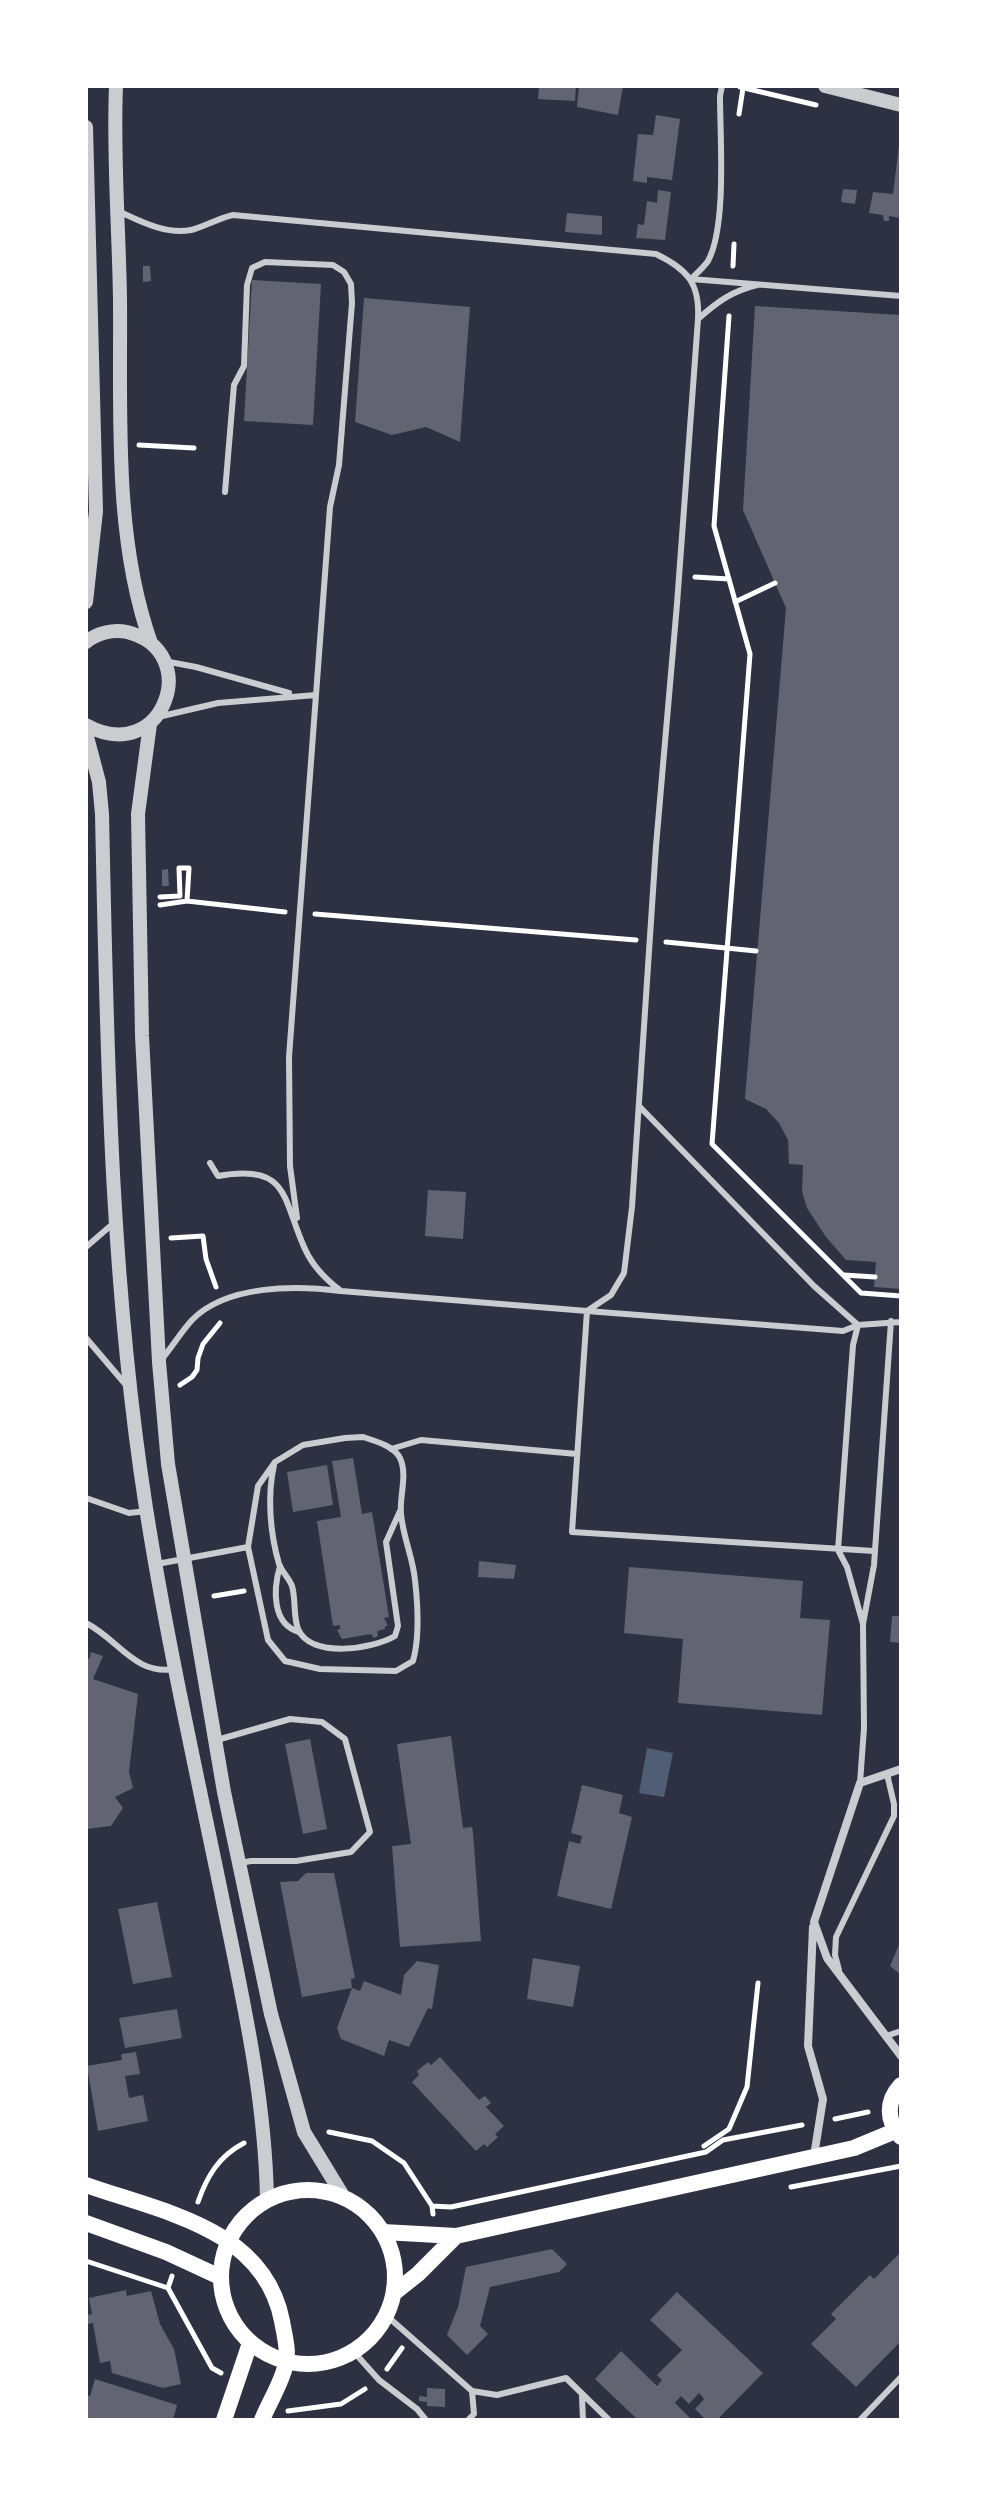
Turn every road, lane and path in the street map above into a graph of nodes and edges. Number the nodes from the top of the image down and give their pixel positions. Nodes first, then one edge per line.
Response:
1 (116, 86) edge
2 (722, 86) edge
3 (825, 86) edge
4 (743, 88) edge
5 (901, 105) edge
6 (739, 118) dead end
7 (86, 127) edge
8 (118, 211) junction
9 (735, 238) dead end
10 (691, 279) junction
11 (731, 283) junction
12 (757, 285) junction
13 (731, 293) junction
14 (901, 296) edge
15 (698, 319) junction
16 (89, 364) edge
17 (122, 444) junction
18 (194, 448) dead end
19 (90, 453) edge
20 (225, 492) dead end
21 (694, 577) dead end
22 (729, 579) junction
23 (775, 583) dead end
24 (86, 602) edge
25 (735, 602) junction
26 (86, 642) edge
27 (151, 643) junction
28 (164, 661) junction
29 (296, 695) junction
30 (316, 695) junction
31 (154, 721) junction
32 (86, 725) edge
33 (86, 733) edge
34 (160, 897) dead end
35 (187, 901) junction
36 (160, 905) dead end
37 (300, 913) junction
38 (649, 941) junction
39 (725, 949) junction
40 (756, 951) dead end
41 (639, 1106) junction
42 (210, 1163) dead end
43 (115, 1222) junction
44 (299, 1233) junction
45 (86, 1247) edge
46 (843, 1275) junction
47 (875, 1277) dead end
48 (341, 1291) junction
49 (901, 1296) edge
50 (587, 1311) junction
51 (891, 1321) junction
52 (901, 1322) edge
53 (858, 1325) junction
54 (86, 1338) edge
55 (159, 1362) junction
56 (131, 1391) junction
57 (391, 1449) junction
58 (577, 1454) junction
59 (275, 1462) junction
60 (86, 1498) edge
61 (400, 1509) junction
62 (147, 1511) junction
63 (248, 1547) junction
64 (838, 1550) junction
65 (874, 1551) junction
66 (183, 1559) junction
67 (157, 1564) junction
68 (280, 1566) junction
69 (251, 1590) dead end
70 (214, 1596) dead end
71 (86, 1623) edge
72 (863, 1624) junction
73 (299, 1632) junction
74 (177, 1669) junction
75 (215, 1741) junction
76 (901, 1769) edge
77 (887, 1774) junction
78 (860, 1783) junction
79 (240, 1863) junction
80 (814, 1922) junction
81 (841, 1978) junction
82 (758, 1983) dead end
83 (901, 2031) edge
84 (886, 2036) junction
85 (901, 2056) edge
86 (901, 2085) edge
87 (889, 2107) junction
88 (818, 2122) junction
89 (319, 2130) dead end
90 (898, 2134) edge
91 (242, 2143) dead end
92 (704, 2146) dead end
93 (814, 2156) junction
94 (86, 2185) edge
95 (203, 2186) dead end
96 (343, 2196) junction
97 (267, 2199) junction
98 (86, 2223) edge
99 (383, 2232) junction
100 (456, 2236) junction
101 (228, 2239) junction
102 (86, 2261) edge
103 (220, 2277) junction
104 (394, 2293) junction
105 (387, 2316) junction
106 (408, 2337) junction
107 (250, 2343) junction
108 (354, 2352) junction
109 (287, 2362) junction
110 (212, 2368) dead end
111 (901, 2377) edge
112 (379, 2380) junction
113 (472, 2391) junction
114 (582, 2394) junction
115 (285, 2412) dead end
116 (224, 2420) edge
117 (262, 2420) edge
118 (426, 2420) edge
119 (468, 2420) edge
120 (583, 2420) edge
121 (609, 2420) edge
122 (860, 2420) edge

1 - 8 street
2 - 10 lane
3 - 5 street
4 - 6 path
7 - 16 street
8 - 10 lane
8 - 17 street
9 - 11 path
10 - 11 lane
10 - 15 lane
11 - 12 lane
12 - 13 lane
12 - 14 lane
13 - 15 lane
13 - 22 path
15 - 38 lane
16 - 19 street
17 - 18 path
17 - 27 street
19 - 24 street
20 - 30 lane
21 - 22 path
22 - 25 path
23 - 25 path
25 - 39 path
26 - 27 street
27 - 28 street
28 - 29 lane
28 - 31 street
29 - 30 lane
29 - 31 lane
30 - 37 lane
31 - 32 street
31 - 55 street
33 - 43 street
34 - 35 path
35 - 36 path
35 - 37 path
37 - 38 path
37 - 44 lane
38 - 39 path
38 - 41 lane
39 - 40 path
39 - 46 path
41 - 50 lane
41 - 53 lane
42 - 44 lane
43 - 45 lane
43 - 56 street
44 - 48 lane
46 - 47 path
46 - 49 path
48 - 50 lane
48 - 55 lane
50 - 53 lane
50 - 58 lane
51 - 52 lane
51 - 53 lane
51 - 65 lane
53 - 64 lane
54 - 56 lane
55 - 66 street
56 - 62 street
57 - 58 lane
57 - 59 lane
57 - 61 lane
58 - 64 lane
59 - 63 lane
59 - 68 lane
60 - 62 lane
61 - 63 lane
61 - 73 lane
62 - 67 street
63 - 66 lane
64 - 65 lane
64 - 72 lane
65 - 72 lane
66 - 67 lane
66 - 75 street
67 - 74 street
68 - 73 lane
68 - 73 lane
69 - 70 path
71 - 74 lane
72 - 78 lane
74 - 97 street
75 - 79 street
75 - 79 lane
76 - 77 street
77 - 78 street
77 - 81 lane
78 - 80 street
79 - 96 street
80 - 81 street
80 - 88 street
81 - 84 street
82 - 92 path
83 - 84 lane
84 - 85 street
86 - 87 main road
87 - 88 path
87 - 90 main road
88 - 89 path
88 - 93 street
90 - 93 main road
91 - 95 path
93 - 100 main road
94 - 101 main road
96 - 97 main road
96 - 99 main road
97 - 101 main road
98 - 103 main road
99 - 100 main road
99 - 104 main road
100 - 104 main road
101 - 103 main road
101 - 109 main road
102 - 110 path
103 - 107 main road
104 - 105 main road
105 - 106 lane
105 - 108 main road
106 - 112 path
106 - 113 lane
107 - 109 main road
107 - 116 main road
108 - 109 main road
108 - 112 lane
109 - 117 main road
111 - 122 lane
112 - 115 path
112 - 118 lane
113 - 114 lane
113 - 119 lane
114 - 120 lane
114 - 121 lane

